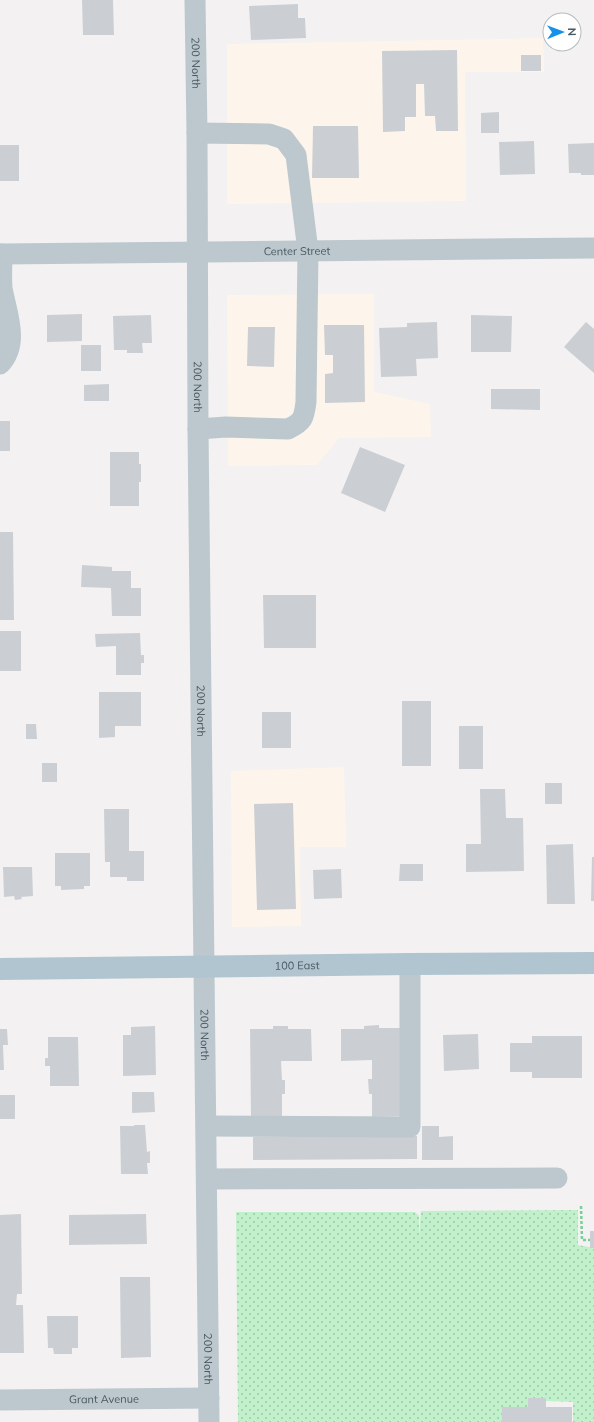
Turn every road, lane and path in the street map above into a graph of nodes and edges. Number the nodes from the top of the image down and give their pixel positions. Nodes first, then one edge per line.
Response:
1 (195, 0) edge
2 (198, 133) junction
3 (594, 248) edge
4 (308, 251) junction
5 (198, 252) junction
6 (1, 254) edge
7 (0, 364) edge
8 (198, 429) junction
9 (594, 963) edge
10 (410, 964) junction
11 (204, 967) junction
12 (0, 969) edge
13 (206, 1126) junction
14 (557, 1178) dead end
15 (207, 1179) junction
16 (581, 1206) dead end
17 (590, 1240) dead end
18 (209, 1398) junction
19 (0, 1400) edge
20 (209, 1422) edge

1 - 2 street, 200 North
2 - 4 street
2 - 5 street, 200 North
3 - 4 street, Center Street
4 - 5 street, Center Street
4 - 8 street
5 - 6 street, Center Street
5 - 8 street, 200 North
6 - 7 street
8 - 11 street, 200 North
9 - 10 main road, 100 East
10 - 11 main road, 100 East
10 - 13 street
11 - 12 main road, 100 East
11 - 13 street, 200 North
13 - 15 street, 200 North
14 - 15 street
15 - 18 street, 200 North
16 - 17 path
18 - 19 street, Grant Avenue
18 - 20 street, 200 North

